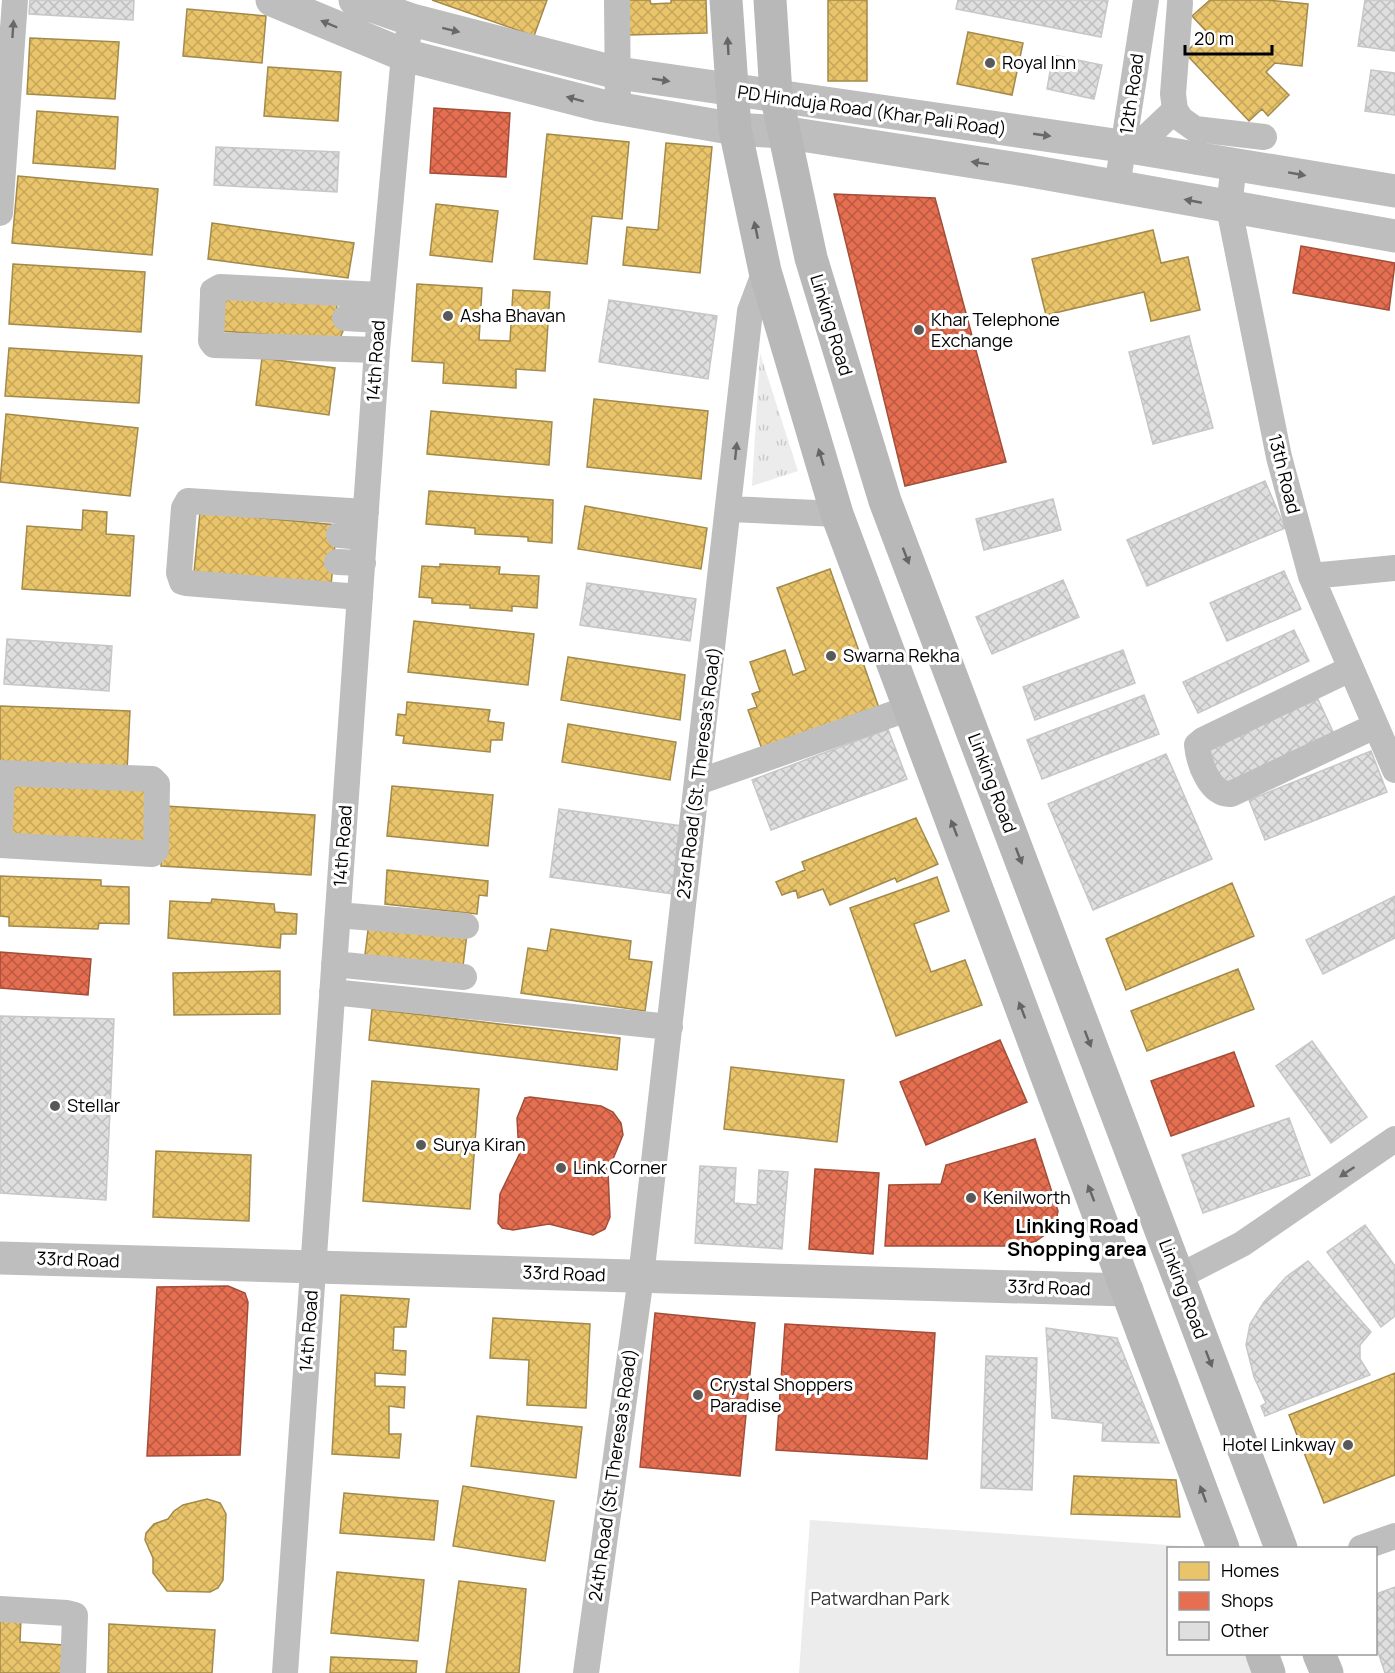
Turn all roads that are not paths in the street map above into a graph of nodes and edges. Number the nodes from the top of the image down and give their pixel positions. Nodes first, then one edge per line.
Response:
1 (15, 0) edge
2 (272, 0) edge
3 (617, 0) edge
4 (726, 0) edge
5 (770, 0) edge
6 (1146, 1) edge
7 (372, 3) edge
8 (412, 20) junction
9 (369, 41) junction
10 (405, 54) junction
11 (618, 73) junction
12 (731, 91) junction
13 (776, 94) junction
14 (618, 109) junction
15 (1183, 118) junction
16 (735, 129) junction
17 (782, 132) junction
18 (1130, 147) junction
19 (1256, 147) junction
20 (1173, 154) junction
21 (1117, 187) junction
22 (1395, 191) edge
23 (1229, 208) junction
24 (0, 213) edge
25 (1395, 236) edge
26 (765, 271) junction
27 (380, 308) junction
28 (345, 318) dead end
29 (377, 350) junction
30 (885, 501) junction
31 (730, 509) junction
32 (837, 514) junction
33 (365, 524) junction
34 (339, 535) dead end
35 (337, 562) dead end
36 (363, 563) junction
37 (1395, 568) edge
38 (1311, 576) junction
39 (360, 597) junction
40 (1350, 669) junction
41 (910, 708) junction
42 (1375, 726) junction
43 (1395, 770) edge
44 (1, 773) edge
45 (698, 782) junction
46 (0, 828) edge
47 (0, 845) edge
48 (338, 915) junction
49 (466, 926) dead end
50 (334, 964) junction
51 (464, 976) dead end
52 (332, 992) junction
53 (670, 1027) junction
54 (1395, 1139) edge
55 (0, 1258) edge
56 (313, 1267) junction
57 (641, 1277) junction
58 (1178, 1277) junction
59 (1127, 1290) junction
60 (1395, 1536) edge
61 (1223, 1547) edge
62 (1281, 1547) edge
63 (1364, 1547) edge
64 (0, 1609) edge
65 (1263, 1655) edge
66 (1321, 1655) edge
67 (73, 1673) edge
68 (285, 1673) edge
69 (586, 1673) edge
70 (1269, 1673) edge
71 (1327, 1673) edge

24 -> 1 street
9 -> 2 street, PD Hinduja Road (Khar Pali Road)
3 - 11 street
12 -> 4 main road
5 - 13 main road, Linking Road
6 - 15 street
6 - 18 street, 12th Road
7 - 8 street, PD Hinduja Road (Khar Pali Road)
7 - 9 street
8 - 10 street, 14th Road
8 -> 11 street, PD Hinduja Road (Khar Pali Road)
9 - 10 street, PD Hinduja Road (Khar Pali Road)
14 -> 10 street, PD Hinduja Road (Khar Pali Road)
10 - 27 street, 14th Road
11 -> 12 street, PD Hinduja Road (Khar Pali Road)
11 - 14 street
12 - 13 street, PD Hinduja Road (Khar Pali Road)
12 - 16 main road
13 - 17 main road, Linking Road
13 -> 18 street, PD Hinduja Road (Khar Pali Road)
14 - 16 street, PD Hinduja Road (Khar Pali Road)
15 - 18 street
15 - 19 street
15 - 20 street
16 - 17 street, PD Hinduja Road (Khar Pali Road)
26 -> 16 main road
21 -> 17 street, PD Hinduja Road (Khar Pali Road)
17 - 30 main road, Linking Road
18 - 20 street, PD Hinduja Road (Khar Pali Road)
18 - 21 street, 12th Road
19 - 20 street, PD Hinduja Road (Khar Pali Road)
19 -> 22 street, PD Hinduja Road (Khar Pali Road)
19 - 23 street, 13th Road
23 -> 21 street, PD Hinduja Road (Khar Pali Road)
23 - 25 street, PD Hinduja Road (Khar Pali Road)
23 - 38 street, 13th Road
31 -> 26 street, 23rd Road (St. Theresa's Road)
32 -> 26 main road
27 - 28 street
27 - 29 street, 14th Road
27 - 29 street
29 - 33 street, 14th Road
30 - 32 main road
30 -> 58 main road, Linking Road
31 - 32 street
31 - 45 street, 23rd Road (St. Theresa's Road)
32 - 41 main road
33 - 34 street
33 - 36 street, 14th Road
33 - 39 street
35 - 36 street
36 - 39 street, 14th Road
37 - 38 street
38 - 40 street, 13th Road
39 - 48 street, 14th Road
40 - 42 street, 13th Road
40 - 42 street
41 - 45 street
59 -> 41 main road
42 - 43 street, 13th Road
44 - 46 street
44 - 47 street
45 - 53 street, 23rd Road (St. Theresa's Road)
48 - 49 street
48 - 50 street, 14th Road
50 - 51 street
50 - 52 street, 14th Road
52 - 53 street
52 - 56 street, 14th Road
53 - 57 street, 23rd Road (St. Theresa's Road)
54 -> 58 street
55 - 56 street, 33rd Road
56 - 57 street, 33rd Road
56 - 68 street, 14th Road
57 - 59 street, 33rd Road
57 - 69 street, 24th Road (St. Theresa's Road)
58 -> 62 main road, Linking Road
61 -> 59 main road
60 - 63 street
64 - 67 street
65 - 70 main road
66 - 71 main road

